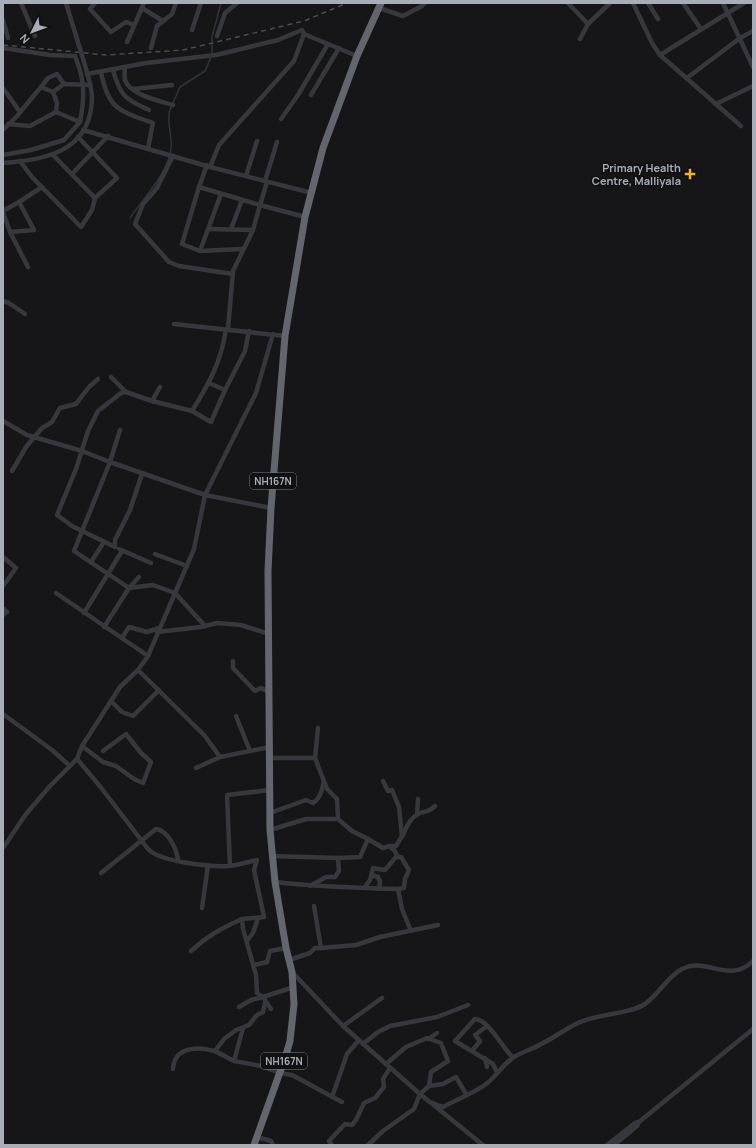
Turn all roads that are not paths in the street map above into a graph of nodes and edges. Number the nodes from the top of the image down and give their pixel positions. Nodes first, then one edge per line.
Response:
1 (21, 3) edge
2 (66, 3) edge
3 (95, 3) edge
4 (176, 3) edge
5 (201, 3) edge
6 (237, 3) edge
7 (425, 3) edge
8 (568, 3) edge
9 (610, 3) edge
10 (633, 3) edge
11 (648, 3) edge
12 (683, 3) edge
13 (723, 3) edge
14 (744, 3) edge
15 (143, 5) edge
16 (380, 5) edge
17 (728, 13) junction
18 (3, 20) edge
19 (658, 20) dead end
20 (163, 21) junction
21 (134, 24) junction
22 (588, 24) junction
23 (701, 29) junction
24 (192, 30) dead end
25 (753, 31) edge
26 (304, 34) junction
27 (35, 36) dead end
28 (217, 36) dead end
29 (8, 38) dead end
30 (740, 38) junction
31 (580, 39) dead end
32 (127, 42) dead end
33 (328, 44) junction
34 (3, 48) edge
35 (151, 48) dead end
36 (339, 48) junction
37 (660, 55) junction
38 (357, 56) junction
39 (753, 66) edge
40 (125, 67) junction
41 (113, 70) junction
42 (101, 72) junction
43 (87, 74) junction
44 (687, 78) junction
45 (64, 84) junction
46 (84, 85) junction
47 (90, 85) junction
48 (172, 85) dead end
49 (753, 86) edge
50 (3, 88) edge
51 (41, 88) junction
52 (133, 89) junction
53 (53, 92) junction
54 (311, 95) dead end
55 (716, 104) junction
56 (173, 105) dead end
57 (148, 110) dead end
58 (20, 112) junction
59 (56, 112) junction
60 (281, 119) dead end
61 (80, 122) junction
62 (8, 124) junction
63 (741, 126) dead end
64 (3, 130) edge
65 (83, 130) junction
66 (108, 136) junction
67 (78, 137) junction
68 (256, 141) dead end
69 (276, 142) dead end
70 (148, 148) junction
71 (93, 152) junction
72 (3, 155) edge
73 (53, 155) junction
74 (173, 156) junction
75 (20, 161) junction
76 (3, 163) edge
77 (208, 166) junction
78 (72, 174) junction
79 (246, 176) junction
80 (266, 181) junction
81 (42, 187) junction
82 (199, 188) junction
83 (312, 193) junction
84 (221, 194) junction
85 (95, 198) junction
86 (242, 200) junction
87 (19, 202) junction
88 (260, 205) junction
89 (3, 212) edge
90 (305, 217) junction
91 (208, 229) junction
92 (231, 229) junction
93 (252, 230) junction
94 (10, 232) junction
95 (242, 249) junction
96 (200, 251) junction
97 (28, 267) dead end
98 (233, 274) junction
99 (3, 301) edge
100 (25, 314) dead end
101 (174, 324) dead end
102 (227, 329) junction
103 (249, 331) junction
104 (273, 334) junction
105 (286, 336) junction
106 (112, 377) dead end
107 (98, 379) dead end
108 (209, 383) junction
109 (160, 386) dead end
110 (225, 390) junction
111 (126, 392) junction
112 (152, 401) junction
113 (192, 411) junction
114 (3, 421) edge
115 (120, 430) dead end
116 (35, 438) junction
117 (82, 451) junction
118 (110, 462) junction
119 (12, 471) dead end
120 (142, 474) junction
121 (205, 495) junction
122 (271, 508) junction
123 (82, 531) junction
124 (104, 542) junction
125 (115, 547) junction
126 (122, 551) junction
127 (154, 554) dead end
128 (3, 557) edge
129 (91, 562) junction
130 (150, 563) dead end
131 (187, 566) junction
132 (108, 574) junction
133 (139, 577) dead end
134 (3, 586) edge
135 (129, 588) junction
136 (56, 593) dead end
137 (175, 593) junction
138 (3, 608) edge
139 (84, 613) junction
140 (3, 615) edge
141 (206, 626) junction
142 (104, 627) junction
143 (158, 630) junction
144 (269, 634) junction
145 (122, 638) junction
146 (148, 656) junction
147 (234, 661) dead end
148 (138, 670) junction
149 (159, 690) junction
150 (269, 692) junction
151 (111, 701) junction
152 (3, 714) edge
153 (236, 716) dead end
154 (318, 728) dead end
155 (82, 746) junction
156 (270, 747) junction
157 (103, 750) dead end
158 (250, 751) junction
159 (220, 758) junction
160 (270, 758) junction
161 (315, 758) junction
162 (77, 759) junction
163 (70, 766) junction
164 (196, 768) dead end
165 (324, 781) junction
166 (383, 782) dead end
167 (270, 790) junction
168 (418, 799) dead end
169 (435, 806) dead end
170 (270, 812) junction
171 (417, 815) junction
172 (338, 819) junction
173 (270, 830) junction
174 (402, 836) junction
175 (141, 840) junction
176 (368, 840) junction
177 (388, 846) junction
178 (3, 848) edge
179 (272, 856) junction
180 (398, 857) junction
181 (338, 858) junction
182 (178, 860) junction
183 (208, 865) junction
184 (230, 866) junction
185 (101, 872) dead end
186 (372, 875) junction
187 (275, 882) junction
188 (310, 886) junction
189 (364, 888) junction
190 (379, 889) junction
191 (398, 889) junction
192 (314, 906) dead end
193 (202, 908) dead end
194 (258, 918) junction
195 (242, 919) junction
196 (438, 925) dead end
197 (411, 931) junction
198 (247, 941) junction
199 (286, 948) junction
200 (321, 948) junction
201 (191, 951) dead end
202 (289, 960) junction
203 (753, 960) edge
204 (254, 965) junction
205 (292, 972) junction
206 (294, 987) junction
207 (263, 996) junction
208 (382, 998) dead end
209 (265, 1003) junction
210 (468, 1005) dead end
211 (239, 1007) dead end
212 (271, 1009) dead end
213 (343, 1026) junction
214 (487, 1026) junction
215 (243, 1028) junction
216 (753, 1029) edge
217 (437, 1033) dead end
218 (428, 1039) junction
219 (359, 1040) junction
220 (363, 1044) junction
221 (215, 1051) junction
222 (472, 1051) junction
223 (513, 1057) junction
224 (485, 1058) junction
225 (234, 1061) junction
226 (386, 1064) junction
227 (487, 1067) dead end
228 (390, 1068) junction
229 (173, 1069) dead end
230 (280, 1073) junction
231 (497, 1074) junction
232 (429, 1086) junction
233 (420, 1094) junction
234 (466, 1094) junction
235 (332, 1097) junction
236 (342, 1102) dead end
237 (430, 1102) junction
238 (639, 1122) junction
239 (257, 1137) junction
240 (254, 1145) edge
241 (273, 1145) edge
242 (332, 1145) edge
243 (368, 1145) edge
244 (482, 1145) edge
245 (607, 1145) edge
246 (614, 1145) edge

1 - 27 street
2 - 43 street, bridge
3 - 21 street
4 - 20 street
5 - 24 street
6 - 28 street
7 - 16 street
8 - 22 street
9 - 22 street
10 - 37 street
11 - 19 street
12 - 23 street
13 - 17 street
14 - 17 street
15 - 20 street
15 - 21 street
16 - 38 highway, NH167N
17 - 23 street
17 - 30 street
18 - 29 street
20 - 35 street
21 - 32 street
22 - 31 street
23 - 37 street
25 - 30 street
26 - 33 street
26 - 40 street
26 - 77 street
30 - 39 street
30 - 44 street
33 - 36 street
33 - 60 street
34 - 46 street
36 - 38 street
36 - 54 street
37 - 44 street
38 - 83 highway, NH167N
40 - 41 street
40 - 52 street
41 - 42 street
41 - 57 street
42 - 43 street
42 - 70 street
43 - 47 street, bridge
44 - 55 street
45 - 46 street
45 - 51 street
45 - 53 street
46 - 47 street
46 - 61 street
47 - 65 street, bridge
48 - 52 street
49 - 55 street
50 - 58 street
51 - 53 street
51 - 58 street
52 - 56 street
53 - 59 street
55 - 63 street
58 - 62 street
59 - 61 street
59 - 62 street
61 - 72 street
62 - 64 street
65 - 66 street
65 - 67 street, bridge
66 - 70 street
66 - 71 street
67 - 71 street
67 - 73 street, bridge
68 - 79 street
69 - 80 street
70 - 74 street
71 - 78 street
71 - 85 street
73 - 75 street, bridge
73 - 78 street
74 - 77 street
74 - 98 street
75 - 76 street, bridge
75 - 81 street
77 - 79 street
77 - 82 street
78 - 85 street
79 - 80 street
80 - 83 street
80 - 88 street
81 - 85 street
81 - 87 street
82 - 84 street
82 - 96 street
83 - 90 highway, NH167N
84 - 86 street
84 - 91 street
86 - 88 street
86 - 92 street
87 - 89 street
87 - 94 street
88 - 90 street
88 - 93 street
89 - 94 street
90 - 105 highway, NH167N
91 - 92 street
91 - 96 street
92 - 93 street
93 - 95 street
94 - 97 street
95 - 96 street
95 - 98 street
98 - 102 street
99 - 100 street
101 - 102 street
102 - 103 street
102 - 108 street
103 - 104 street
103 - 110 street
104 - 105 street
104 - 121 street
105 - 122 highway, NH167N
106 - 111 street
107 - 116 street
108 - 110 street
108 - 113 street
109 - 112 street
110 - 113 street
111 - 112 street
111 - 117 street
112 - 113 street
114 - 116 street
115 - 118 street
116 - 117 street
116 - 119 street
117 - 118 street
117 - 123 street
118 - 120 street
118 - 123 street
120 - 121 street
120 - 125 street
121 - 122 street
121 - 131 street
122 - 144 highway, NH167N
123 - 124 street
123 - 129 street
124 - 125 street
124 - 129 street
125 - 126 street
126 - 130 street
126 - 132 street
127 - 131 street
128 - 134 street
129 - 132 street
131 - 137 street
132 - 135 street
132 - 139 street
133 - 135 street
135 - 137 street
135 - 142 street
136 - 139 street
137 - 141 street
137 - 143 street
138 - 140 street
139 - 142 street
141 - 143 street
141 - 144 street
142 - 145 street
143 - 145 street
143 - 146 street
144 - 150 highway, NH167N
145 - 146 street
146 - 148 street
147 - 150 street
148 - 149 street
148 - 151 street
149 - 151 street
149 - 159 street
150 - 156 highway, NH167N
151 - 155 street
152 - 163 street
153 - 158 street
154 - 161 street
155 - 157 street
155 - 162 street
156 - 158 street
156 - 160 highway, NH167N
158 - 159 street
159 - 164 street
160 - 161 street
160 - 167 highway, NH167N
161 - 165 street
162 - 163 street
162 - 175 street
163 - 178 street
165 - 170 street
165 - 172 street
166 - 174 street
167 - 170 highway, NH167N
167 - 184 street
168 - 171 street
169 - 171 street
170 - 173 highway, NH167N
171 - 174 street
172 - 173 street
172 - 176 street
173 - 179 highway, NH167N
174 - 177 street
175 - 182 street
175 - 182 street
175 - 185 street
176 - 177 street
176 - 181 street
177 - 180 street
179 - 181 street
179 - 187 highway, NH167N
180 - 186 street
180 - 191 street
181 - 188 street
182 - 183 street
183 - 184 street
183 - 193 street
184 - 194 street
186 - 189 street
186 - 190 street
187 - 188 street
187 - 199 highway, NH167N
188 - 189 street
189 - 190 street
190 - 191 street
191 - 197 street
192 - 200 street
194 - 195 street
194 - 198 street
195 - 198 street
195 - 201 street
196 - 197 street
197 - 200 street
198 - 204 street
199 - 202 highway, NH167N
199 - 204 street
200 - 202 street
202 - 205 highway, NH167N
203 - 223 street
204 - 207 street
205 - 206 highway, NH167N
205 - 213 street
206 - 207 street
206 - 230 highway, NH167N
207 - 209 street
207 - 211 street
208 - 213 street
209 - 212 street
209 - 215 street
210 - 220 street
213 - 219 street
214 - 222 street
214 - 222 street
214 - 223 street
215 - 221 street
215 - 225 street
216 - 238 street
217 - 218 street
218 - 226 street
218 - 232 street
219 - 220 street
219 - 235 street
220 - 226 street
221 - 225 street
221 - 229 street
222 - 224 street
223 - 231 street
224 - 227 street
224 - 231 street
225 - 230 street
226 - 228 street
228 - 233 street
228 - 242 street
230 - 235 street
230 - 239 highway, NH167N
231 - 234 street
232 - 233 street
232 - 234 street
233 - 237 street
233 - 243 street
234 - 237 street
235 - 236 street
237 - 244 street
238 - 245 street
238 - 246 street
239 - 240 highway, NH167N
239 - 241 street

